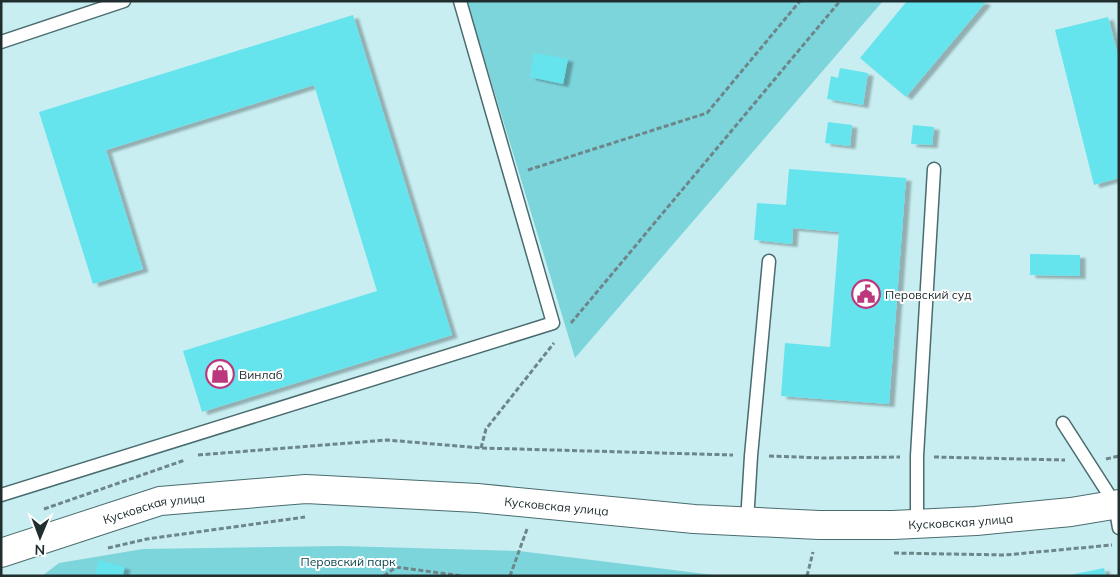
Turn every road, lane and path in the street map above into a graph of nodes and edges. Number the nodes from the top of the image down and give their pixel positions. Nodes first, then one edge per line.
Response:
1 (124, 1) edge
2 (460, 1) edge
3 (800, 1) edge
4 (840, 1) edge
5 (1, 42) edge
6 (934, 169) dead end
7 (510, 175) junction
8 (769, 261) dead end
9 (570, 324) dead end
10 (558, 339) dead end
11 (1064, 423) dead end
12 (481, 448) junction
13 (198, 455) dead end
14 (751, 456) junction
15 (917, 456) junction
16 (1119, 456) edge
17 (188, 458) dead end
18 (1087, 459) junction
19 (1, 495) edge
20 (39, 511) dead end
21 (1118, 512) edge
22 (313, 516) dead end
23 (747, 522) junction
24 (917, 523) junction
25 (528, 526) dead end
26 (1119, 545) edge
27 (98, 550) dead end
28 (822, 552) dead end
29 (1, 553) edge
30 (890, 553) dead end
31 (384, 576) edge
32 (463, 576) edge
33 (510, 576) edge
34 (807, 576) edge

1 - 5 lane
2 - 7 lane
3 - 7 path
4 - 9 path
6 - 15 lane
7 - 19 lane
8 - 14 lane
10 - 12 path
11 - 18 lane
12 - 13 path
12 - 14 path
14 - 15 path
14 - 23 lane
15 - 18 path
15 - 24 lane
16 - 18 path
17 - 20 path
18 - 21 lane
21 - 24 street, Кусковская улица
22 - 27 path
23 - 24 street, Кусковская улица
23 - 29 street, Кусковская улица
25 - 33 path
26 - 30 path
28 - 34 path
31 - 32 path

